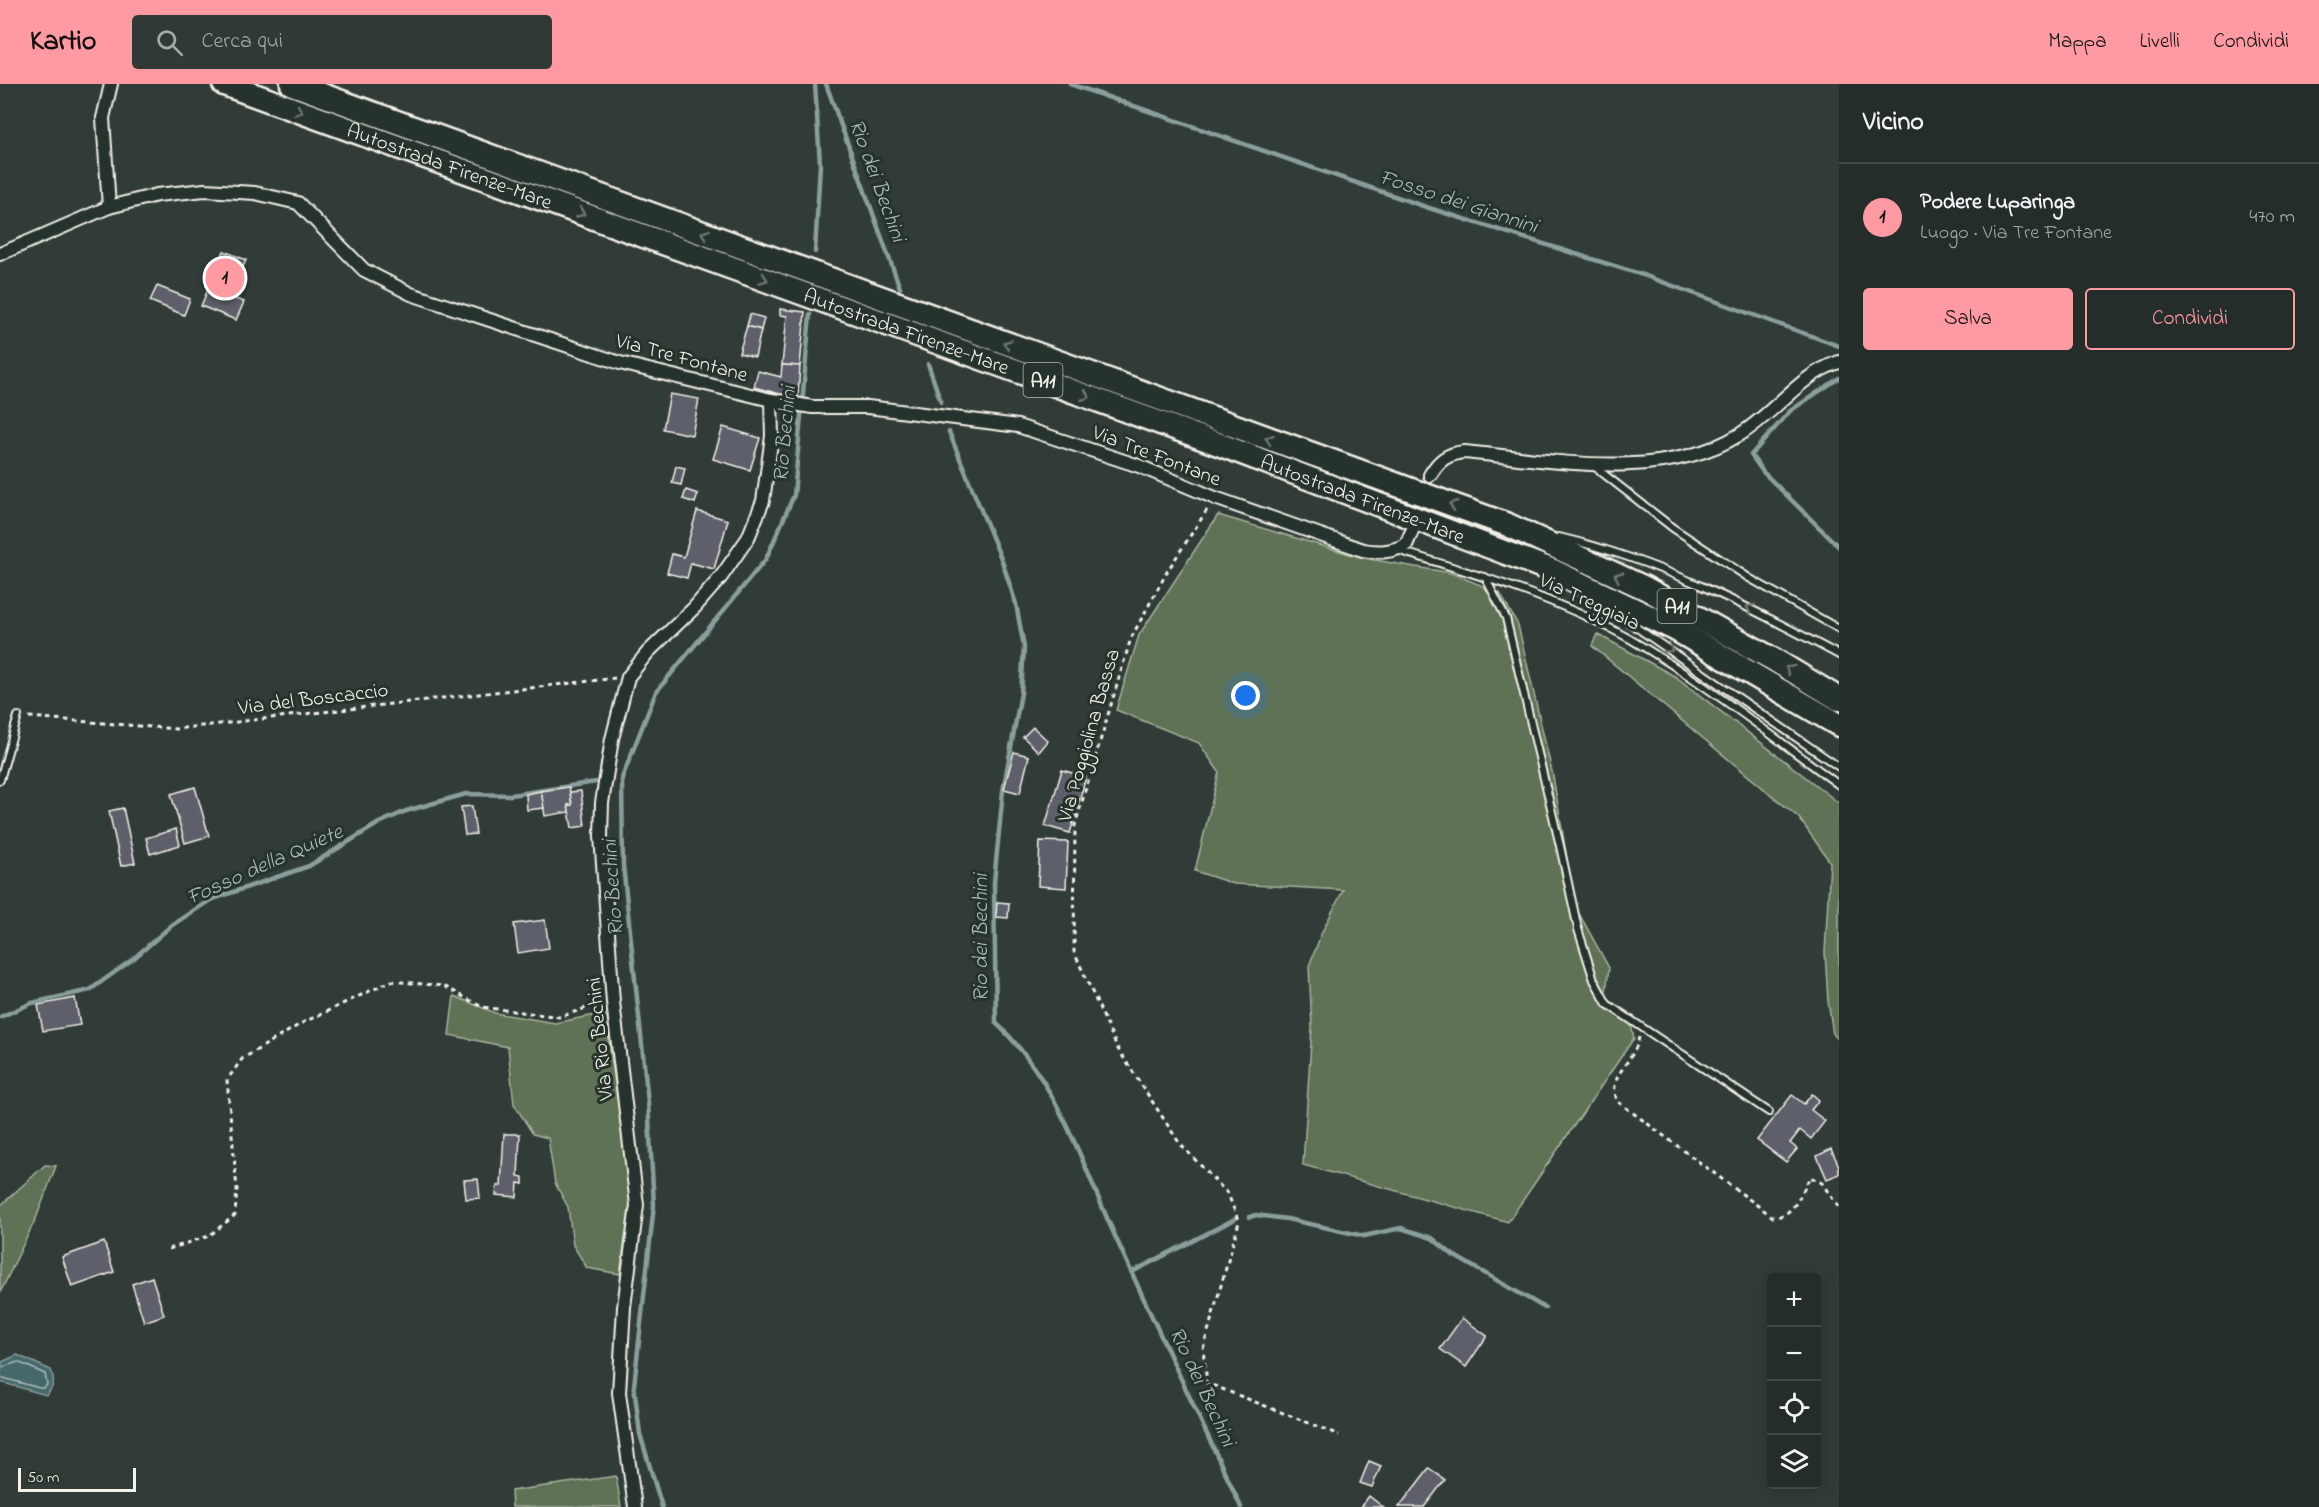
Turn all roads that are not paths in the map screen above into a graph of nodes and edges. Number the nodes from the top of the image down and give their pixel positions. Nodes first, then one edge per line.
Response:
1 (224, 84) edge
2 (292, 84) edge
3 (111, 85) edge
4 (109, 207) junction
5 (0, 254) edge
6 (1839, 362) edge
7 (771, 400) junction
8 (1592, 464) junction
9 (1431, 475) tunnel mouth
10 (1508, 525) junction
11 (1412, 531) tunnel mouth
12 (1396, 550) junction
13 (1551, 570) junction
14 (1485, 577) junction
15 (1599, 602) dead end
16 (1609, 609) dead end
17 (1839, 629) edge
18 (1839, 655) edge
19 (1839, 699) edge
20 (18, 716) road end
21 (1839, 725) edge
22 (1839, 766) edge
23 (0, 780) edge
24 (1839, 785) edge
25 (1769, 1112) dead end
26 (635, 1507) edge

1 -> 13 highway, Autostrada Firenze-Mare / A11
10 -> 2 highway, Autostrada Firenze-Mare / A11
3 - 4 street
4 - 5 street, Via Tre Fontane
4 - 7 street, Via Tre Fontane
6 - 8 street
7 - 12 street, Via Tre Fontane
7 - 26 street, Via Rio Bechini
8 - 9 street
8 - 17 lane
18 -> 10 lane
19 -> 10 highway, Autostrada Firenze-Mare / A11
11 - 12 street
12 - 14 lane, Via Treggiaia
13 - 15 lane
13 - 21 highway, Autostrada Firenze-Mare / A11
14 - 24 lane, Via Treggiaia
14 - 25 lane
16 -> 22 lane
20 - 23 lane

